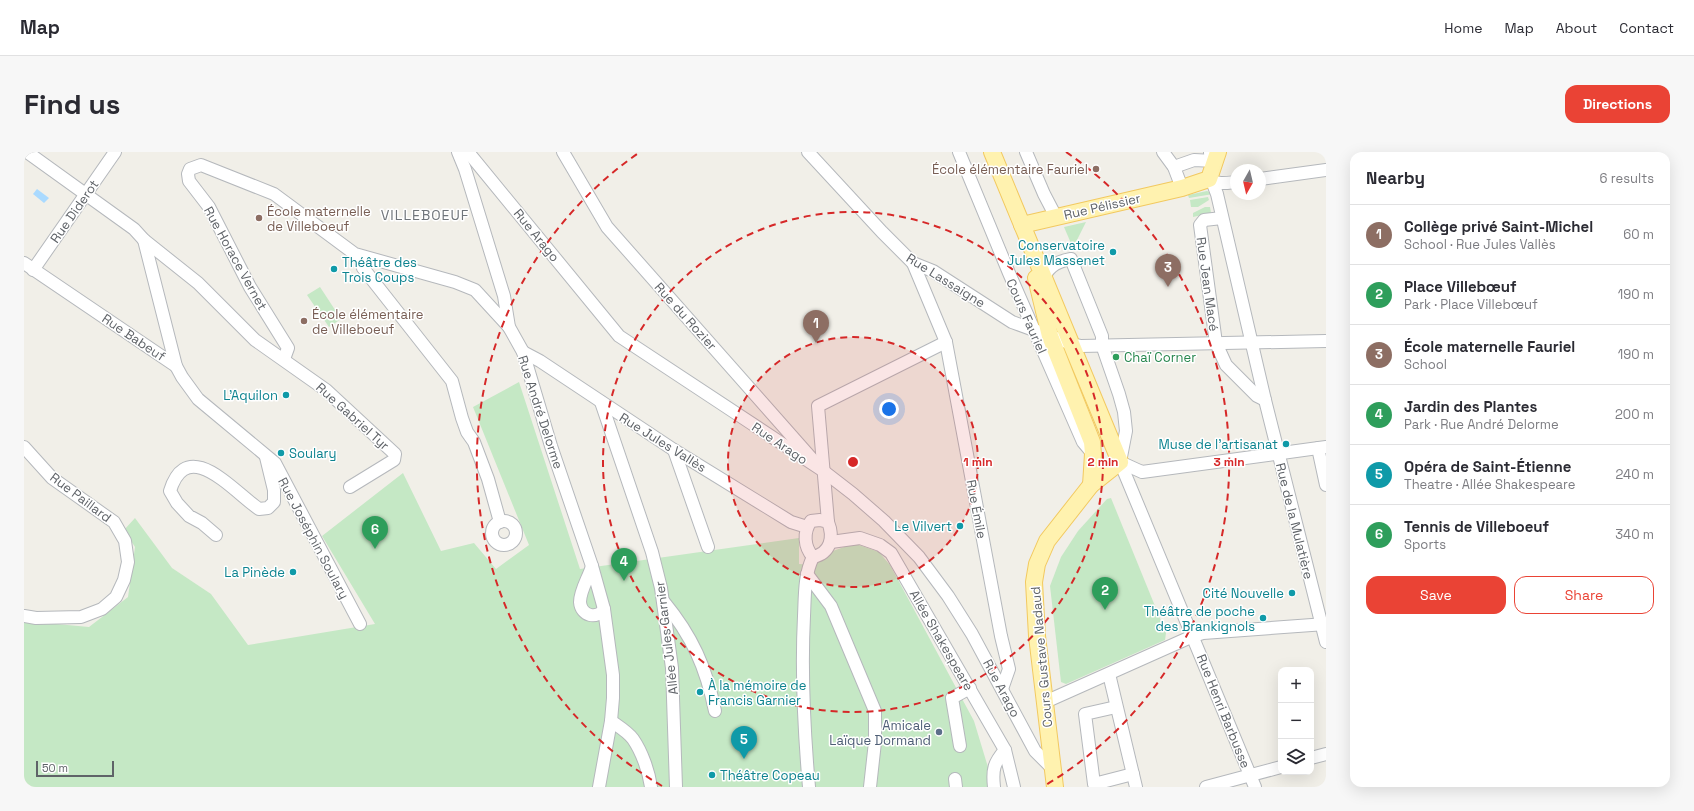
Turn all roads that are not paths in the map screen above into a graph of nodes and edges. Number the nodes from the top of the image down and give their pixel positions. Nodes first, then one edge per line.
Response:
1 (27, 152) edge
2 (115, 152) edge
3 (458, 152) edge
4 (468, 152) edge
5 (563, 152) edge
6 (808, 152) edge
7 (959, 152) edge
8 (992, 152) edge
9 (1026, 152) edge
10 (1163, 152) edge
11 (1214, 155) edge
12 (1174, 168) junction
13 (1326, 170) edge
14 (1266, 178) edge
15 (1211, 180) junction
16 (1230, 182) edge
17 (1182, 188) junction
18 (85, 195) junction
19 (1056, 217) junction
20 (1222, 218) junction
21 (1022, 225) junction
22 (144, 240) junction
23 (359, 256) junction
24 (913, 263) junction
25 (29, 267) edge
26 (1044, 277) junction
27 (509, 327) junction
28 (1033, 330) junction
29 (1050, 336) junction
30 (1326, 341) edge
31 (946, 342) junction
32 (1252, 342) junction
33 (1216, 343) junction
34 (1072, 344) junction
35 (1102, 345) junction
36 (523, 352) junction
37 (284, 359) junction
38 (176, 366) junction
39 (1265, 400) junction
40 (601, 402) junction
41 (24, 447) edge
42 (1322, 448) edge
43 (674, 450) junction
44 (1278, 453) junction
45 (1093, 454) junction
46 (266, 456) junction
47 (1120, 462) junction
48 (822, 470) junction
49 (1091, 485) junction
50 (1326, 485) edge
51 (350, 487) dead end
52 (500, 522) dead end
53 (828, 522) junction
54 (807, 527) junction
55 (216, 535) dead end
56 (831, 542) junction
57 (708, 547) dead end
58 (813, 557) junction
59 (592, 566) junction
60 (808, 574) junction
61 (664, 602) junction
62 (604, 608) junction
63 (24, 616) edge
64 (360, 624) dead end
65 (1324, 624) edge
66 (1193, 636) junction
67 (1326, 642) edge
68 (1109, 674) junction
69 (970, 688) junction
70 (1002, 689) junction
71 (1045, 702) junction
72 (1116, 707) junction
73 (715, 711) dead end
74 (611, 721) junction
75 (960, 746) dead end
76 (1005, 750) junction
77 (1326, 754) edge
78 (1314, 757) edge
79 (1052, 768) junction
80 (1278, 768) edge
81 (1133, 774) junction
82 (1250, 775) junction
83 (1095, 785) edge
84 (599, 787) edge
85 (651, 787) edge
86 (676, 787) edge
87 (809, 787) edge
88 (870, 787) edge
89 (994, 787) edge
90 (1014, 787) edge
91 (1055, 787) edge
92 (1136, 787) edge
93 (1206, 787) edge
94 (1255, 787) edge

1 - 18 street
2 - 18 street, Rue Diderot
3 - 27 street, Rue André Delorme
4 - 48 street, Rue Arago
5 - 48 street, Rue du Rozier
6 - 24 street, Rue Lassaigne
7 - 28 street, Cours Fauriel
8 - 21 main road, Cours Fauriel
9 - 19 street
10 - 12 street
11 - 12 street
11 - 15 main road
12 - 17 street
13 - 14 street
15 - 16 street
15 - 17 main road, Rue Pélissier
15 - 20 street, Rue de la Mulatière
17 - 19 main road, Rue Pélissier
18 - 22 street
18 - 25 street, Rue Diderot
19 - 21 main road, Rue Pélissier
20 - 32 street, Rue de la Mulatière
20 - 33 street, Rue Jean Macé
21 - 26 main road, Cours Fauriel
21 - 29 main road, Cours Fauriel
22 - 37 street
22 - 38 street, Rue Babeuf
23 - 27 street, Rue Horace Vernet
23 - 37 street, Rue Horace Vernet
23 - 52 street
24 - 28 street, Rue Lassaigne
24 - 31 street, Rue Émile
25 - 38 street, Rue Babeuf
26 - 34 main road, Cours Fauriel
26 - 35 street
27 - 36 street, Rue André Delorme
28 - 29 street, Rue Lassaigne
28 - 45 street, Cours Fauriel
29 - 34 street, Cours Fauriel
29 - 45 main road, Cours Fauriel
30 - 32 street
31 - 48 street
31 - 70 street, Rue Émile
32 - 33 street
32 - 39 street, Rue de la Mulatière
33 - 35 street
33 - 39 street
34 - 35 street
34 - 47 main road, Cours Fauriel
35 - 47 street
36 - 40 street, Rue Jules Vallès
36 - 59 street, Rue André Delorme
37 - 51 street, Rue Gabriel Tyr
38 - 46 street, Rue Joséphin Soulary
39 - 44 street, Rue de la Mulatière
40 - 43 street, Rue Jules Vallès
40 - 61 street, Allée Jules Garnier
41 - 63 street, Rue Paillard
42 - 44 street
42 - 50 street
43 - 54 street, Rue Jules Vallès
43 - 57 street
44 - 47 street
44 - 65 street, Rue de la Mulatière
45 - 49 main road, Cours Fauriel
46 - 55 street, Rue Joséphin Soulary
46 - 64 street, Rue Joséphin Soulary
47 - 49 main road, Cours Gustave Nadaud
47 - 66 street, Rue Henri Barbusse
48 - 53 street
48 - 70 street, Rue Arago
49 - 71 main road, Cours Gustave Nadaud
53 - 54 street
53 - 56 street
54 - 58 street
56 - 58 street
56 - 69 street, Allée Shakespeare
58 - 60 street
59 - 62 street, Rue André Delorme
59 - 62 street
60 - 87 street
60 - 88 street
61 - 73 street
61 - 86 street, Allée Jules Garnier
62 - 74 street, Rue André Delorme
65 - 66 street
65 - 67 street, Rue de la Mulatière
66 - 68 street
66 - 82 street, Rue Henri Barbusse
68 - 71 street
68 - 72 street
69 - 75 street
69 - 76 street, Allée Shakespeare
70 - 79 street, Rue Arago
71 - 79 main road, Cours Gustave Nadaud
72 - 81 street
72 - 83 street
74 - 84 street, Rue André Delorme
74 - 85 street
76 - 89 street
76 - 90 street, Allée Shakespeare
77 - 78 street
79 - 91 main road, Cours Gustave Nadaud
80 - 82 street
81 - 83 street
81 - 92 street
82 - 93 street
82 - 94 street, Rue Henri Barbusse

